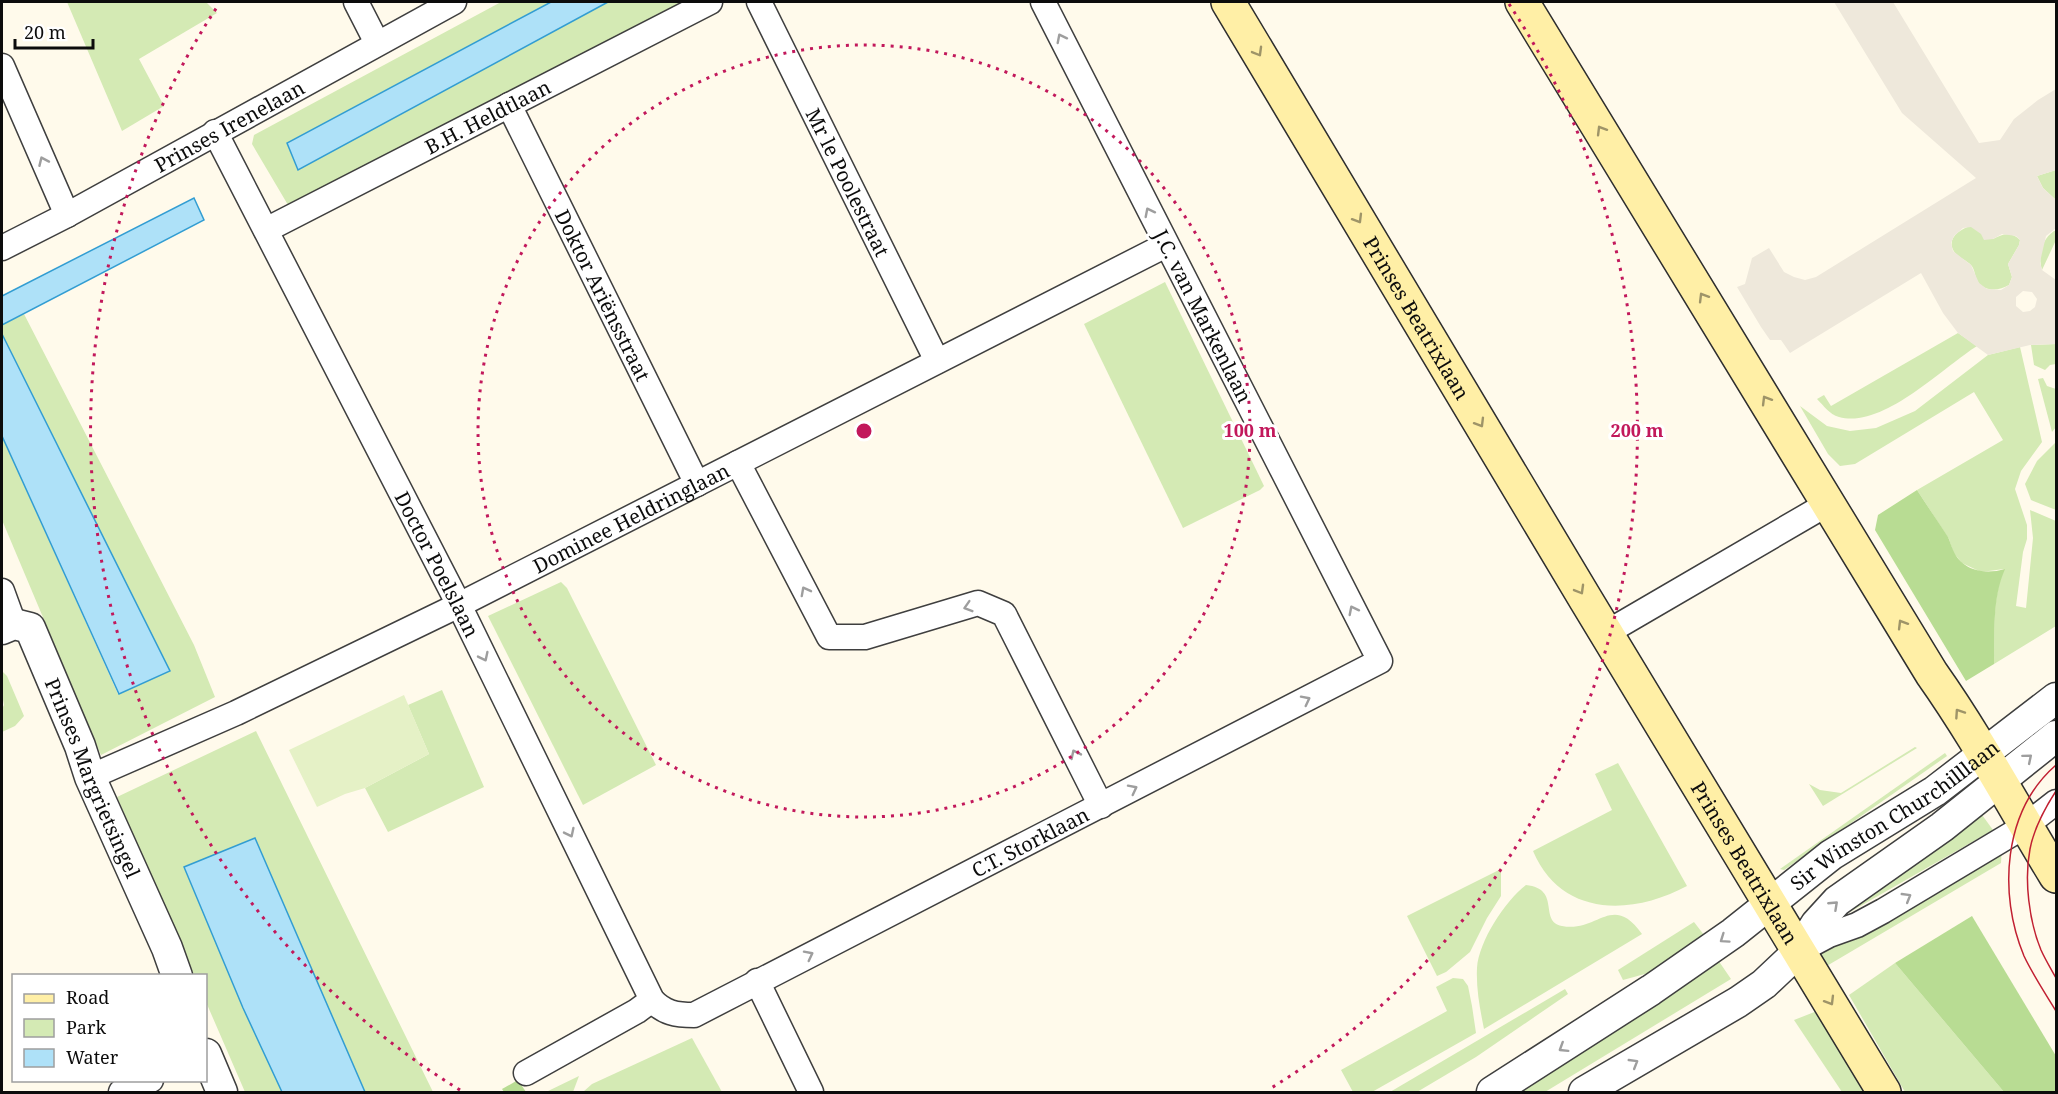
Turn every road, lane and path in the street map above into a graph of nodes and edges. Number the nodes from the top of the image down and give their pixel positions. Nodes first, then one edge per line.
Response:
1 (356, 2) edge
2 (454, 2) edge
3 (710, 2) edge
4 (759, 2) edge
5 (1043, 2) edge
6 (1228, 2) edge
7 (1522, 2) edge
8 (377, 42) junction
9 (2, 66) edge
10 (508, 105) junction
11 (214, 132) junction
12 (67, 215) junction
13 (266, 230) junction
14 (1166, 245) junction
15 (2, 248) edge
16 (938, 362) junction
17 (738, 463) junction
18 (697, 484) junction
19 (1829, 503) junction
20 (2, 591) edge
21 (459, 605) junction
22 (8, 627) edge
23 (1606, 633) junction
24 (1380, 662) joint
25 (2056, 698) edge
26 (2056, 736) edge
27 (1993, 767) junction
28 (90, 777) junction
29 (2056, 802) edge
30 (1101, 806) junction
31 (2025, 826) junction
32 (2056, 876) edge
33 (1770, 902) junction
34 (1799, 951) junction
35 (177, 974) edge
36 (757, 981) junction
37 (652, 1000) junction
38 (207, 1058) edge
39 (526, 1073) dead end
40 (146, 1082) edge
41 (122, 1092) edge
42 (222, 1092) edge
43 (811, 1092) edge
44 (1492, 1092) edge
45 (1584, 1092) edge
46 (1884, 1092) edge

1 - 8 street
2 - 8 street, Prinses Irenelaan
3 - 10 street, B.H. Heldtlaan
4 - 16 street, Mr le Poolestraat
14 -> 5 street, J.C. van Markenlaan
6 -> 23 main road, Prinses Beatrixlaan
19 -> 7 main road
8 - 11 street, Prinses Irenelaan
12 -> 9 street
10 - 13 street, B.H. Heldtlaan
10 - 18 street, Doktor Ariënsstraat
11 - 12 street, Prinses Irenelaan
11 - 13 street, Doctor Poelslaan
12 - 15 street, Prinses Irenelaan
13 - 21 street, Doctor Poelslaan
14 - 16 street, Dominee Heldringlaan
24 -> 14 street, J.C. van Markenlaan
16 - 17 street, Dominee Heldringlaan
17 - 18 street, Dominee Heldringlaan
30 -> 17 street
18 - 21 street, Dominee Heldringlaan
19 - 23 street
27 -> 19 main road
20 - 22 street, Prinses Margrietsingel
21 - 28 street, Dominee Heldringlaan
21 -> 37 street, Doctor Poelslaan
22 - 28 street, Prinses Margrietsingel
23 - 33 main road, Prinses Beatrixlaan
30 -> 24 street, C.T. Storklaan
25 - 27 street, Sir Winston Churchilllaan
27 -> 26 street, Sir Winston Churchilllaan
27 - 31 main road
27 - 33 street, Sir Winston Churchilllaan
34 -> 27 street, Sir Winston Churchilllaan
28 - 35 street, Prinses Margrietsingel
29 - 31 street, Sir Winston Churchilllaan
36 -> 30 street, C.T. Storklaan
31 - 32 main road
34 -> 31 street, Sir Winston Churchilllaan
33 - 34 main road, Prinses Beatrixlaan
33 -> 44 street, Sir Winston Churchilllaan
45 -> 34 street, Sir Winston Churchilllaan
34 -> 46 main road, Prinses Beatrixlaan
36 - 37 street, C.T. Storklaan
36 - 43 street
37 - 39 street
38 - 42 street
40 - 41 street

